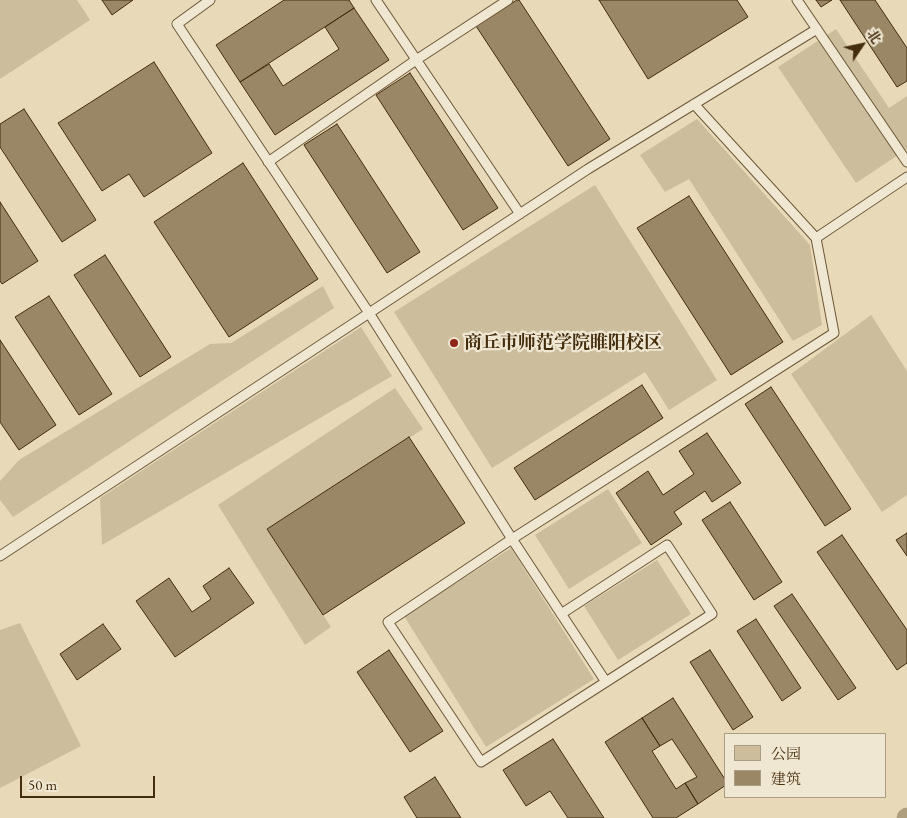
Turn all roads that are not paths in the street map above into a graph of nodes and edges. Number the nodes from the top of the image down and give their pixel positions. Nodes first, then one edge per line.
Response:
1 (210, 0) edge
2 (376, 0) edge
3 (508, 0) edge
4 (797, 0) edge
5 (817, 29) junction
6 (416, 60) junction
7 (694, 104) junction
8 (268, 162) junction
9 (907, 162) edge
10 (907, 177) edge
11 (520, 214) junction
12 (816, 238) junction
13 (369, 313) junction
14 (512, 539) junction
15 (0, 556) edge
16 (562, 614) junction
17 (606, 682) junction

1 - 8 lane
2 - 6 lane
3 - 6 lane
4 - 5 lane
5 - 7 lane
5 - 9 lane
6 - 8 lane
6 - 11 lane
7 - 11 lane
7 - 12 lane
8 - 13 lane
10 - 12 lane
11 - 13 lane
12 - 14 lane
13 - 14 lane
13 - 15 lane
14 - 16 lane
14 - 17 lane
16 - 17 lane
16 - 17 lane

